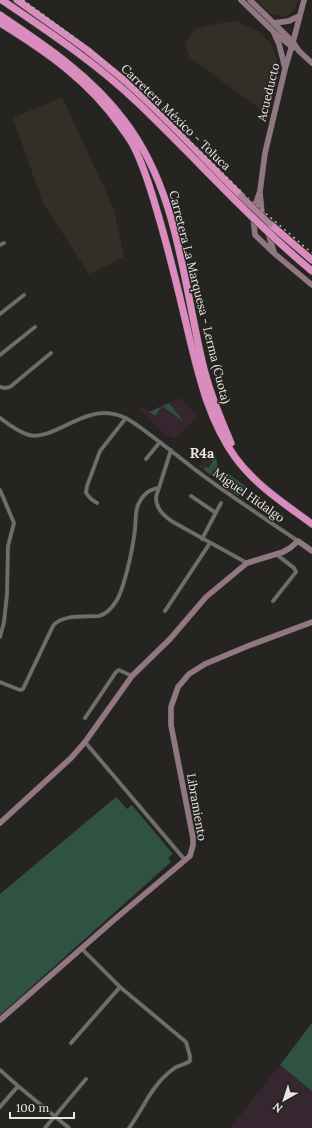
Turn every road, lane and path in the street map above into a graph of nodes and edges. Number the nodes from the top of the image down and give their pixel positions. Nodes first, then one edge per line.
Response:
1 (2, 0) edge
2 (17, 0) edge
3 (240, 0) edge
4 (250, 0) edge
5 (304, 0) edge
6 (0, 15) edge
7 (299, 16) junction
8 (0, 23) edge
9 (274, 23) junction
10 (273, 31) junction
11 (292, 45) junction
12 (312, 63) edge
13 (285, 69) junction
14 (260, 191) junction
15 (241, 196) joint
16 (270, 224) joint
17 (275, 254) junction
18 (312, 260) edge
19 (312, 271) edge
20 (312, 284) edge
21 (24, 295) dead end
22 (0, 314) edge
23 (35, 327) dead end
24 (52, 353) dead end
25 (0, 355) edge
26 (0, 387) edge
27 (0, 418) edge
28 (126, 418) junction
29 (160, 442) junction
30 (170, 450) junction
31 (236, 458) junction
32 (146, 459) dead end
33 (158, 488) junction
34 (0, 490) edge
35 (191, 496) dead end
36 (97, 503) dead end
37 (221, 504) dead end
38 (216, 513) junction
39 (312, 524) edge
40 (202, 539) junction
41 (298, 541) junction
42 (210, 543) junction
43 (312, 551) edge
44 (276, 554) junction
45 (247, 563) junction
46 (273, 601) dead end
47 (165, 611) dead end
48 (312, 622) edge
49 (0, 637) edge
50 (132, 676) junction
51 (0, 682) edge
52 (85, 718) dead end
53 (85, 742) junction
54 (0, 823) edge
55 (185, 860) junction
56 (81, 948) junction
57 (120, 986) junction
58 (0, 1020) edge
59 (72, 1043) dead end
60 (0, 1070) edge
61 (86, 1079) dead end
62 (18, 1086) junction
63 (0, 1107) edge
64 (55, 1117) junction
65 (45, 1128) edge
66 (69, 1128) edge
67 (129, 1128) edge

1 - 19 highway, bridge
2 - 15 highway, Carretera México - Toluca
3 - 10 main road
4 - 9 main road
5 - 7 main road, Acueducto
6 - 31 highway, Carretera La Marquesa - Lerma (Cuota)
7 - 9 main road
7 - 11 main road, Acueducto
8 - 31 highway
9 - 11 main road
10 - 11 main road
10 - 13 main road
11 - 12 main road
11 - 13 main road, Acueducto
13 - 14 main road, Acueducto
14 - 17 main road
14 - 17 main road
15 - 16 main road, Carretera México - Toluca, bridge
16 - 18 highway, Carretera México - Toluca
17 - 20 main road
21 - 22 street
23 - 25 street
24 - 26 street
27 - 28 street, Miguel Hidalgo
28 - 29 street, Miguel Hidalgo
28 - 36 street
29 - 30 street, Miguel Hidalgo
29 - 32 street
30 - 33 street
30 - 41 street, Miguel Hidalgo
31 - 39 highway
33 - 40 street
33 - 51 street
34 - 49 street
35 - 38 street
37 - 38 street
38 - 40 street
40 - 42 street
41 - 43 main road
41 - 44 main road
42 - 45 street
42 - 47 street
44 - 45 main road
44 - 46 street
45 - 50 main road
48 - 55 main road, Libramiento
50 - 52 street
50 - 53 main road
53 - 54 main road
53 - 55 street
55 - 56 main road, Libramiento
56 - 57 street
56 - 58 main road, Libramiento
57 - 59 street
57 - 67 street
60 - 62 street
61 - 64 street
62 - 63 street
62 - 64 street
64 - 65 street
64 - 66 street

